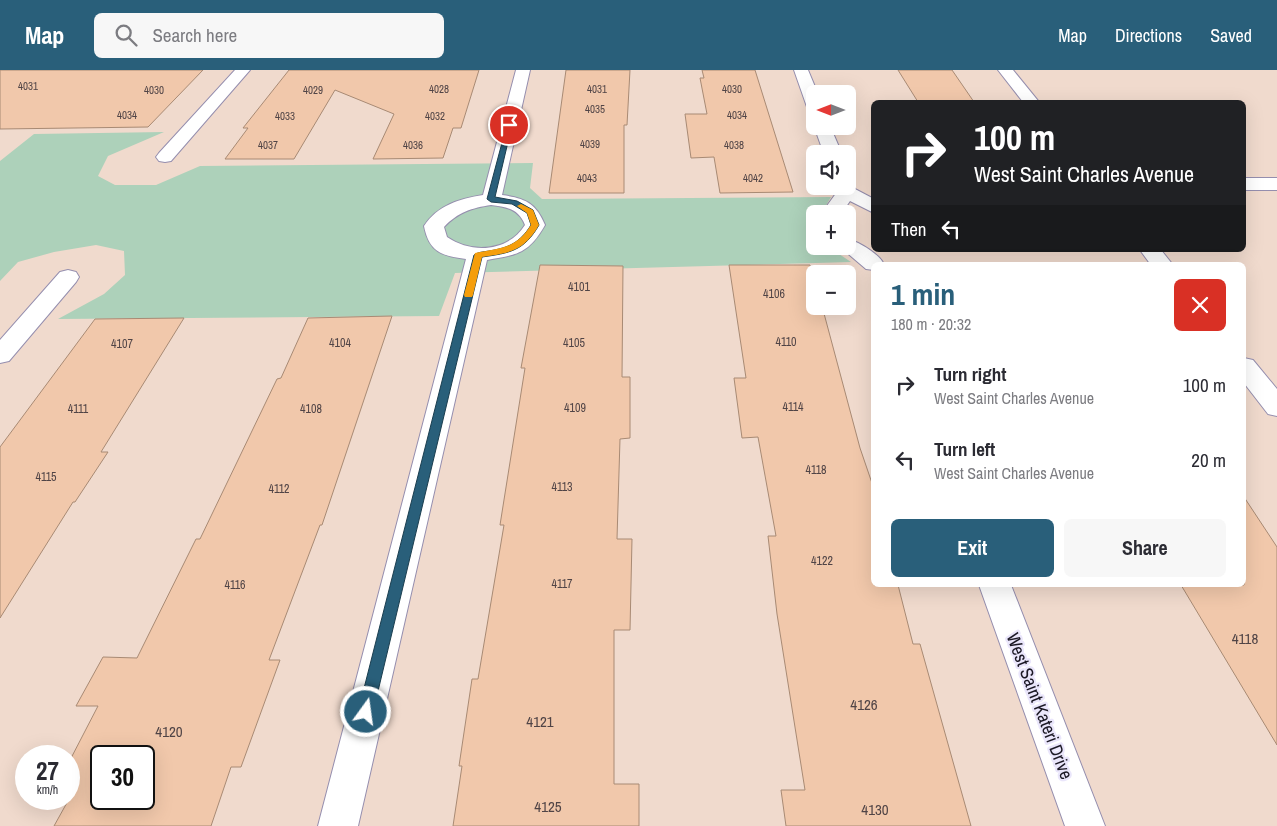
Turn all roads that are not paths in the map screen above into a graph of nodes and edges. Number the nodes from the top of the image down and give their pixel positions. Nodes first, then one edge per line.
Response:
1 (243, 70) edge
2 (523, 70) edge
3 (801, 70) edge
4 (1005, 70) edge
5 (807, 85) edge
6 (1029, 100) edge
7 (165, 157) dead end
8 (1246, 184) edge
9 (1277, 184) edge
10 (855, 195) edge
11 (491, 199) junction
12 (871, 205) edge
13 (856, 251) edge
14 (884, 252) edge
15 (1152, 252) edge
16 (478, 255) junction
17 (876, 262) edge
18 (1160, 262) edge
19 (871, 263) edge
20 (68, 276) dead end
21 (0, 355) edge
22 (1246, 368) edge
23 (1277, 407) edge
24 (996, 587) edge
25 (338, 826) edge
26 (1085, 826) edge

1 - 7 street
2 - 11 street
3 - 5 street
4 - 6 street
8 - 9 street
10 - 12 street
11 - 16 street
11 - 16 street
13 - 19 street
14 - 17 street
15 - 18 street
16 - 25 street
20 - 21 street
22 - 23 street
24 - 26 street, West Saint Kateri Drive

